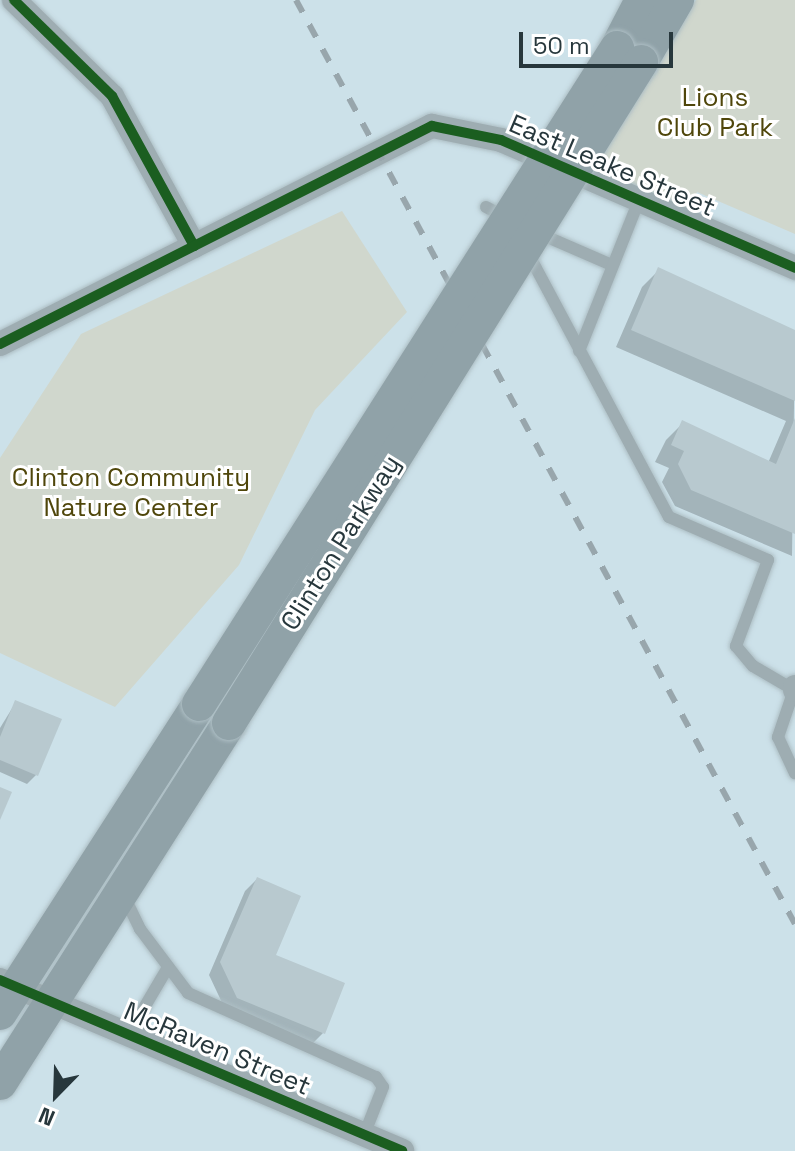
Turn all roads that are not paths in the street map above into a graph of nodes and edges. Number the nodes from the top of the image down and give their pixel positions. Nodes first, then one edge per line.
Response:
1 (14, 0) edge
2 (642, 0) edge
3 (677, 0) edge
4 (629, 55) junction
5 (639, 200) junction
6 (486, 207) dead end
7 (527, 228) junction
8 (194, 246) junction
9 (612, 265) junction
10 (795, 268) edge
11 (0, 344) edge
12 (579, 351) junction
13 (795, 689) edge
14 (795, 773) edge
15 (121, 889) junction
16 (168, 967) junction
17 (6, 993) edge
18 (49, 1001) junction
19 (128, 1035) junction
20 (0, 1083) edge
21 (364, 1135) junction
22 (402, 1151) edge

1 - 8 street
2 - 4 main road, Clinton Parkway
3 - 4 main road, Clinton Parkway
4 - 15 main road, Clinton Parkway, bridge
4 - 17 main road, Clinton Parkway, bridge
5 - 8 street, East Leake Street
5 - 9 lane
5 - 10 street, East Leake Street
6 - 7 lane
7 - 9 lane
7 - 12 lane
8 - 11 street, East Leake Street
9 - 12 lane
12 - 13 lane
13 - 14 lane
15 - 16 lane
15 - 18 main road, Clinton Parkway
16 - 19 lane
16 - 21 lane
17 - 18 street, McRaven Street
18 - 19 street, McRaven Street
18 - 20 main road, Clinton Parkway
19 - 21 street, McRaven Street
21 - 22 street, McRaven Street

